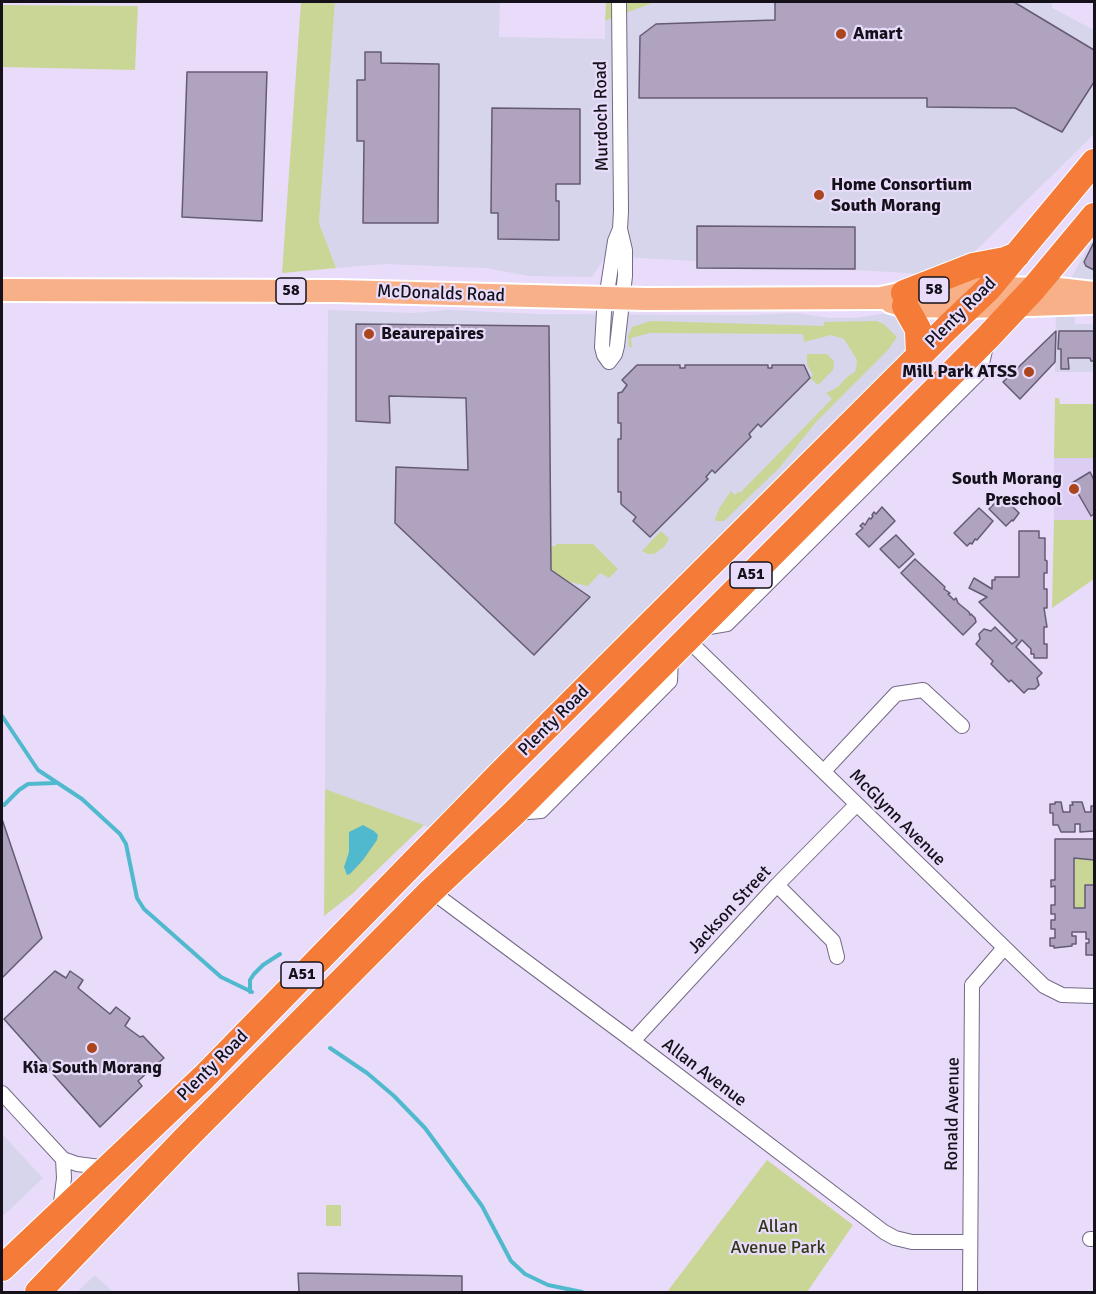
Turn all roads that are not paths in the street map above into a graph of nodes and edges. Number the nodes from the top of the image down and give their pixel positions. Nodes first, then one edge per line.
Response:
1 (619, 2) edge
2 (1095, 162) edge
3 (1095, 216) edge
4 (1017, 255) junction
5 (988, 288) junction
6 (2, 290) edge
7 (1095, 293) edge
8 (1026, 297) junction
9 (614, 299) junction
10 (897, 299) junction
11 (1095, 303) edge
12 (969, 307) junction
13 (988, 337) junction
14 (920, 355) junction
15 (859, 493) junction
16 (822, 503) junction
17 (708, 568) junction
18 (735, 591) junction
19 (685, 641) junction
20 (962, 726) dead end
21 (824, 771) junction
22 (856, 805) junction
23 (777, 885) junction
24 (431, 891) junction
25 (1004, 948) junction
26 (837, 957) dead end
27 (1095, 996) edge
28 (633, 1041) junction
29 (249, 1075) junction
30 (204, 1077) junction
31 (2, 1094) edge
32 (63, 1159) junction
33 (108, 1168) junction
34 (59, 1215) junction
35 (970, 1242) junction
36 (2, 1268) edge
37 (38, 1293) edge
38 (970, 1293) edge

1 - 9 street, Murdoch Road
2 - 4 highway, Plenty Road / A51
3 - 8 highway, Plenty Road / A51
4 - 5 highway, Plenty Road / A51
4 - 10 highway
5 - 8 main road, 58
5 - 10 main road, McDonalds Road / 58
5 - 12 highway, Plenty Road / A51
6 - 9 main road, McDonalds Road / 58
7 - 8 main road, 58
8 - 11 main road, 58
8 - 12 main road, McDonalds Road / 58
8 - 13 highway, Plenty Road / A51
9 - 10 main road, McDonalds Road / 58
10 - 12 main road, McDonalds Road / 58
10 - 14 highway
12 - 14 highway, Plenty Road / A51
13 - 15 street, Plenty Road
13 - 16 highway, Plenty Road / A51
14 - 17 highway, Plenty Road / A51
15 - 16 street, Plenty Road
15 - 19 street, Plenty Road
16 - 18 highway, Plenty Road / A51
17 - 18 highway
17 - 30 highway, Plenty Road / A51
18 - 19 highway, Plenty Road / A51
19 - 21 street, McGlynn Avenue
19 - 24 highway, Plenty Road / A51
20 - 21 street
21 - 22 street, McGlynn Avenue
22 - 23 street, Jackson Street
22 - 25 street, McGlynn Avenue
23 - 26 street
23 - 28 street, Jackson Street
24 - 28 street, Allan Avenue
24 - 29 highway, Plenty Road / A51
25 - 27 street, McGlynn Avenue
25 - 35 street, Ronald Avenue
28 - 35 street, Allan Avenue
29 - 30 highway
29 - 37 highway, Plenty Road / A51
30 - 33 highway, Plenty Road / A51
31 - 32 street
32 - 33 street
32 - 34 street
33 - 34 highway, Plenty Road / A51
34 - 36 highway, Plenty Road / A51
35 - 38 street, Ronald Avenue

